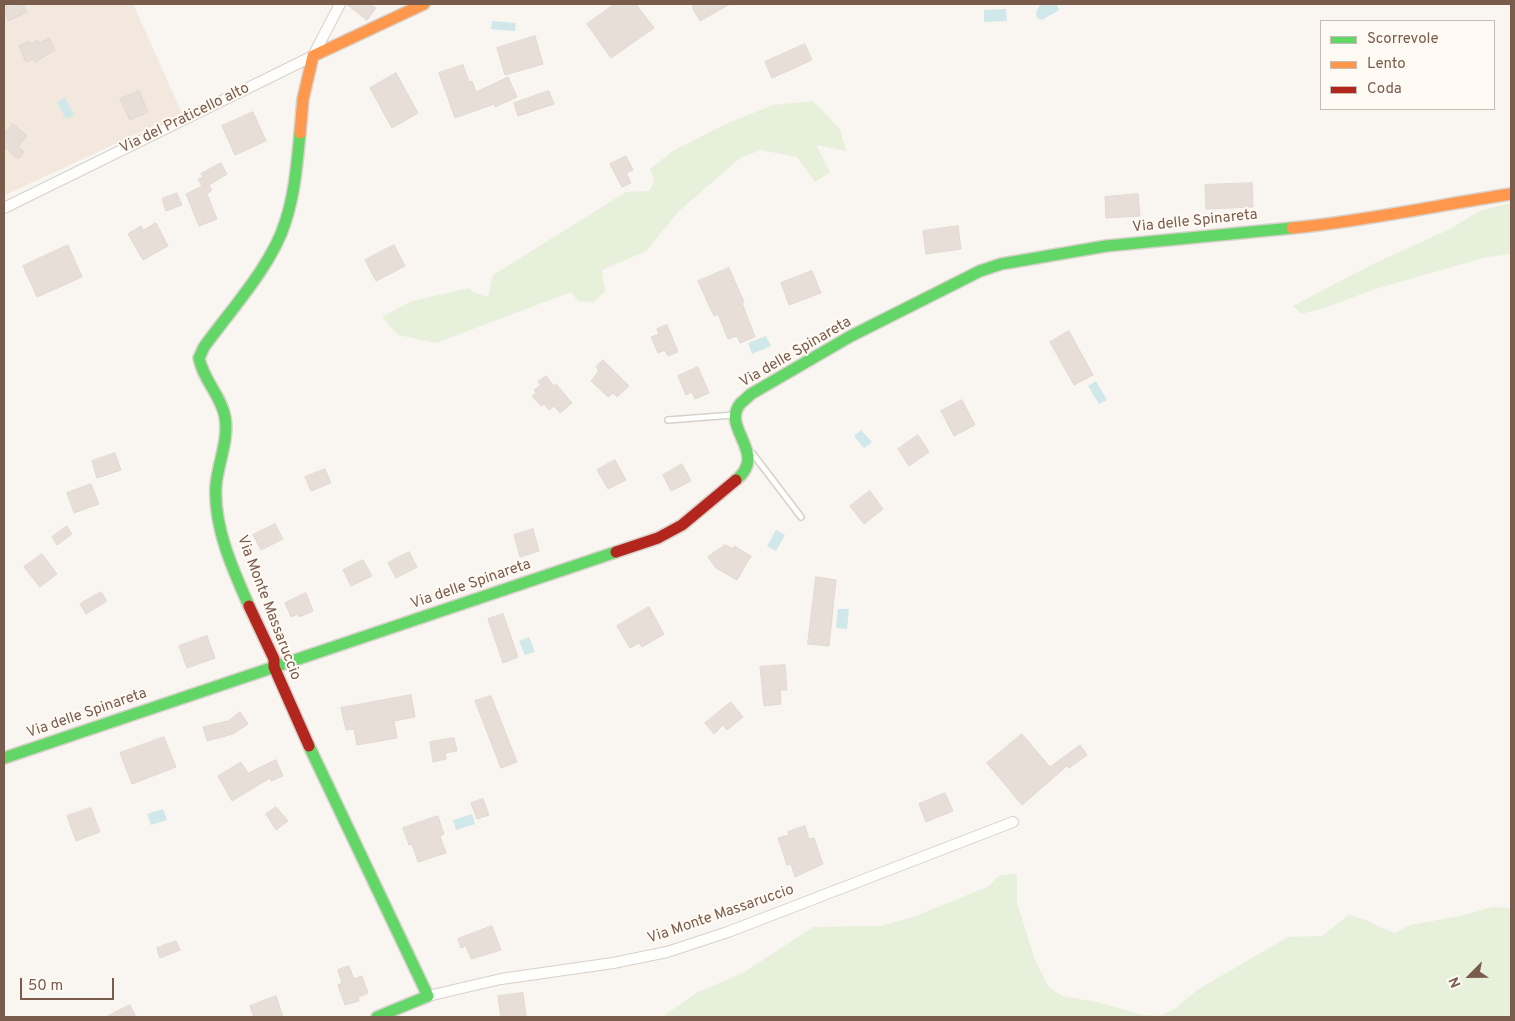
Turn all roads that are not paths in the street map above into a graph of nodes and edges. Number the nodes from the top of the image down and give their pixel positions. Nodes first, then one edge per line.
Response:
1 (340, 4) edge
2 (424, 4) edge
3 (313, 56) junction
4 (1511, 194) edge
5 (4, 208) edge
6 (736, 414) junction
7 (668, 420) dead end
8 (747, 447) junction
9 (801, 517) dead end
10 (274, 667) junction
11 (4, 758) edge
12 (1013, 822) dead end
13 (428, 996) junction
14 (377, 1017) edge

1 - 3 street
2 - 3 street
3 - 5 street, Via del Praticello alto
3 - 10 street, Via Monte Massaruccio
4 - 6 street, Via delle Spinareta
6 - 7 lane
6 - 8 street, Via delle Spinareta
8 - 9 lane
8 - 10 street, Via delle Spinareta
10 - 11 street, Via delle Spinareta
10 - 13 street, Via Monte Massaruccio
12 - 13 street, Via Monte Massaruccio
13 - 14 street, Via Monte Massaruccio

